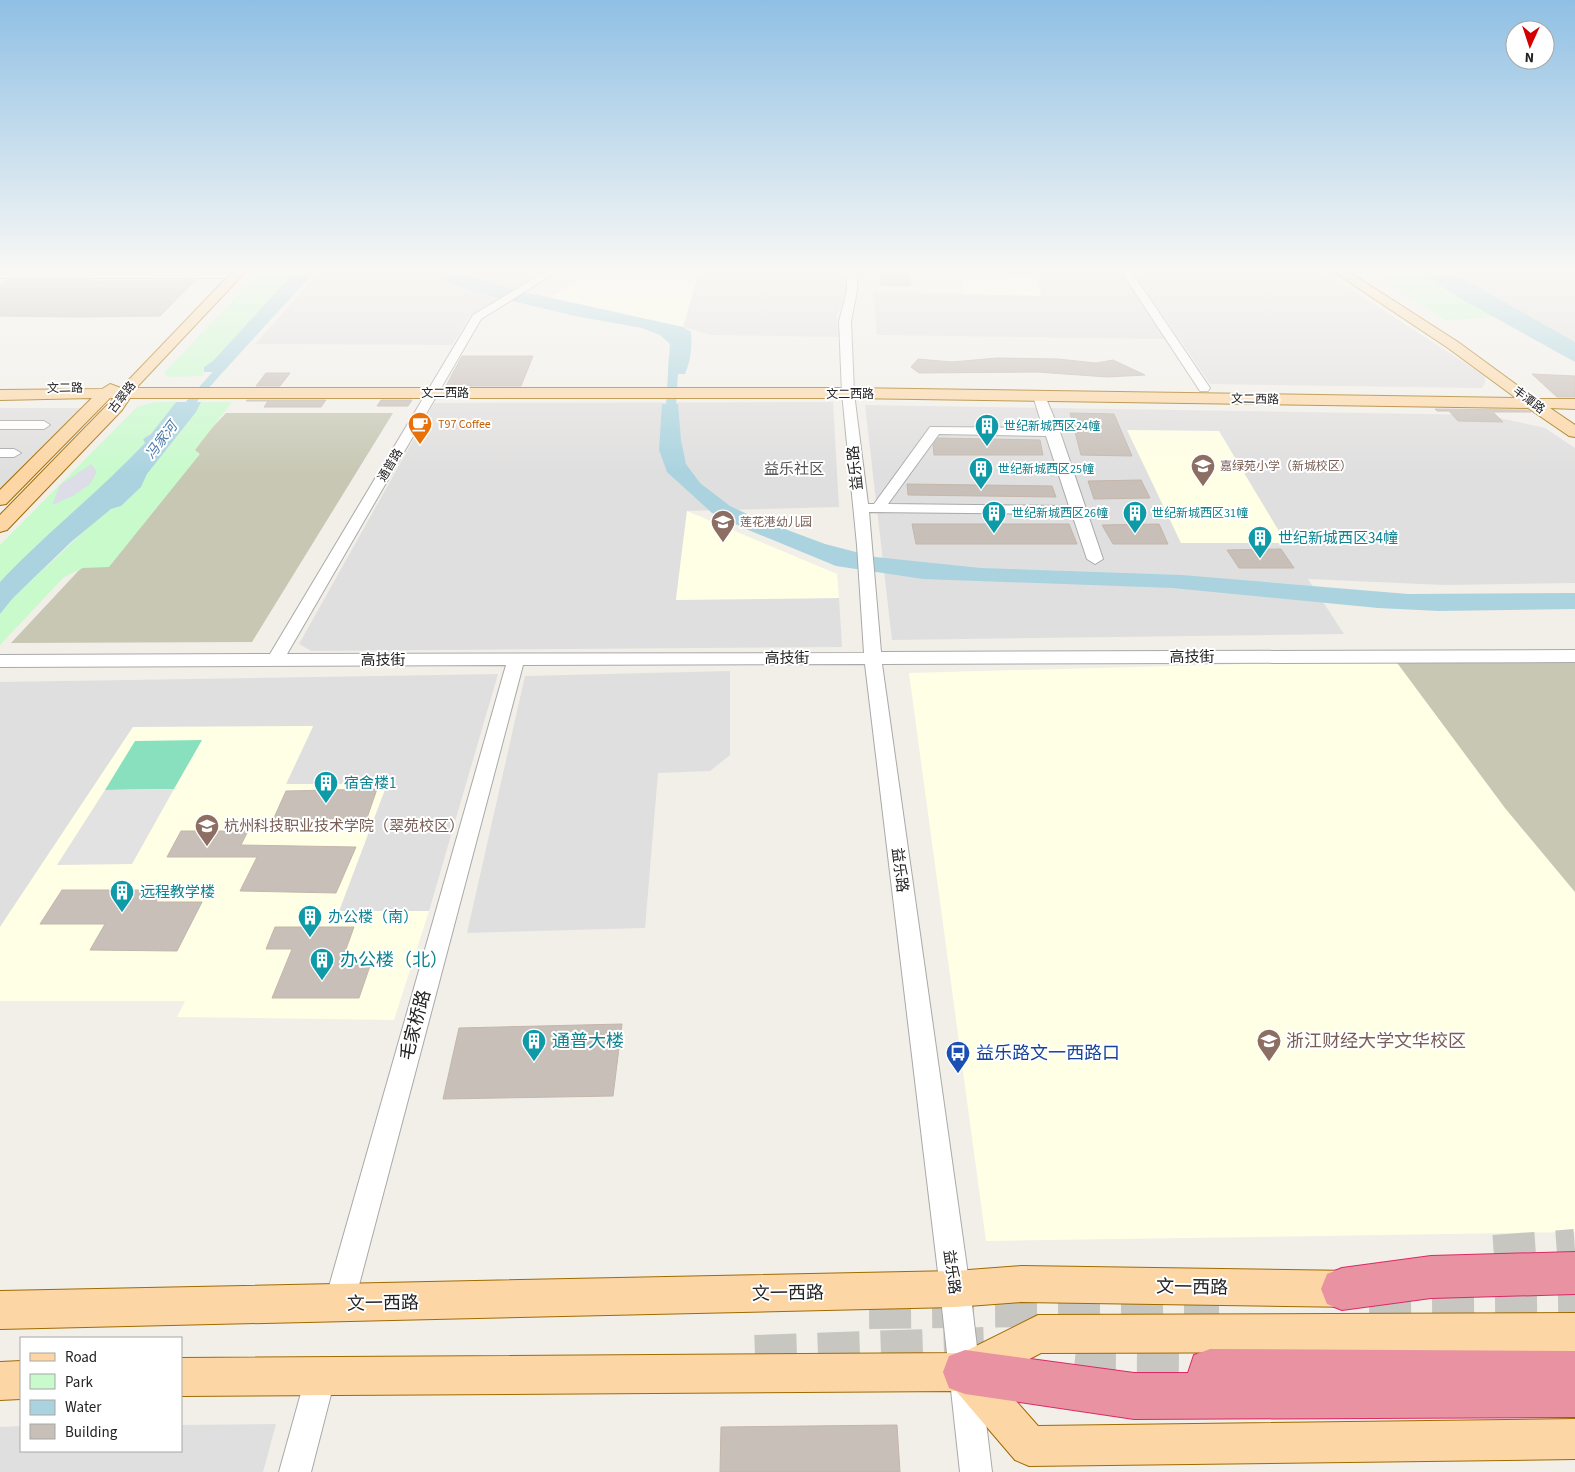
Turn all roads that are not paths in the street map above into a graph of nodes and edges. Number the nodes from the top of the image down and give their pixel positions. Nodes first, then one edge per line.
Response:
1 (167, 337) edge
2 (173, 337) edge
3 (465, 337) edge
4 (846, 337) edge
5 (1170, 337) edge
6 (1440, 337) edge
7 (1462, 337) edge
8 (0, 388) edge
9 (1204, 388) junction
10 (434, 389) junction
11 (848, 389) junction
12 (118, 390) junction
13 (1518, 393) junction
14 (1575, 394) edge
15 (0, 395) edge
16 (1039, 396) junction
17 (1537, 399) junction
18 (1554, 404) junction
19 (1575, 404) edge
20 (1575, 417) edge
21 (0, 425) edge
22 (44, 425) dead end
23 (1053, 432) junction
24 (1575, 432) edge
25 (0, 500) edge
26 (860, 508) junction
27 (878, 508) junction
28 (1078, 510) junction
29 (0, 526) edge
30 (865, 545) joint
31 (1095, 559) dead end
32 (1575, 656) edge
33 (873, 658) junction
34 (516, 659) junction
35 (275, 660) junction
36 (0, 661) edge
37 (1575, 1273) edge
38 (1575, 1284) edge
39 (955, 1289) junction
40 (1342, 1289) junction
41 (339, 1304) junction
42 (0, 1310) edge
43 (1575, 1332) edge
44 (1210, 1371) tunnel mouth
45 (965, 1372) junction
46 (1575, 1373) edge
47 (320, 1375) junction
48 (182, 1377) edge
49 (20, 1380) edge
50 (0, 1381) edge
51 (1575, 1394) edge
52 (1575, 1439) edge
53 (295, 1472) edge
54 (976, 1472) edge

1 - 12 main road, 古翠路
2 - 12 main road, 古翠路
3 - 10 street, 通普路
4 - 11 street, 益乐路
5 - 9 street
6 - 13 main road, 丰潭路
7 - 17 main road, 丰潭路
8 - 12 main road, 文二路
9 - 11 main road, 文二西路
9 - 13 main road, 文二西路
10 - 11 main road, 文二西路
10 - 12 main road, 文二西路
10 - 35 street, 通普路
11 - 16 main road, 文二西路
11 - 26 street, 益乐路
12 - 15 main road, 文二路
12 - 25 main road, 古翠路
12 - 29 main road, 古翠路
13 - 17 main road, 丰潭路
14 - 17 main road, 文二西路
16 - 17 main road, 文二西路
16 - 23 street
17 - 18 main road, 文二西路
17 - 24 main road, 丰潭路
18 - 19 main road, 文二西路
18 - 20 main road, 丰潭路
21 - 22 street
23 - 27 street
23 - 28 street
26 - 27 street
26 - 30 street, 益乐路
27 - 28 street
28 - 31 street
30 - 33 street, 益乐路
32 - 33 street, 高技街
33 - 34 street, 高技街
33 - 39 street, 益乐路
34 - 35 street, 高技街
34 - 41 street, 毛家桥路
35 - 36 street, 高技街
37 - 40 highway
38 - 40 main road, 文一西路
39 - 40 main road, 文一西路
39 - 41 main road, 文一西路
39 - 45 street, 益乐路
41 - 42 main road, 文一西路
43 - 45 main road
44 - 46 highway
45 - 47 main road
45 - 51 highway
45 - 52 main road
45 - 54 street, 益乐路
47 - 48 main road
47 - 53 street
49 - 50 main road

